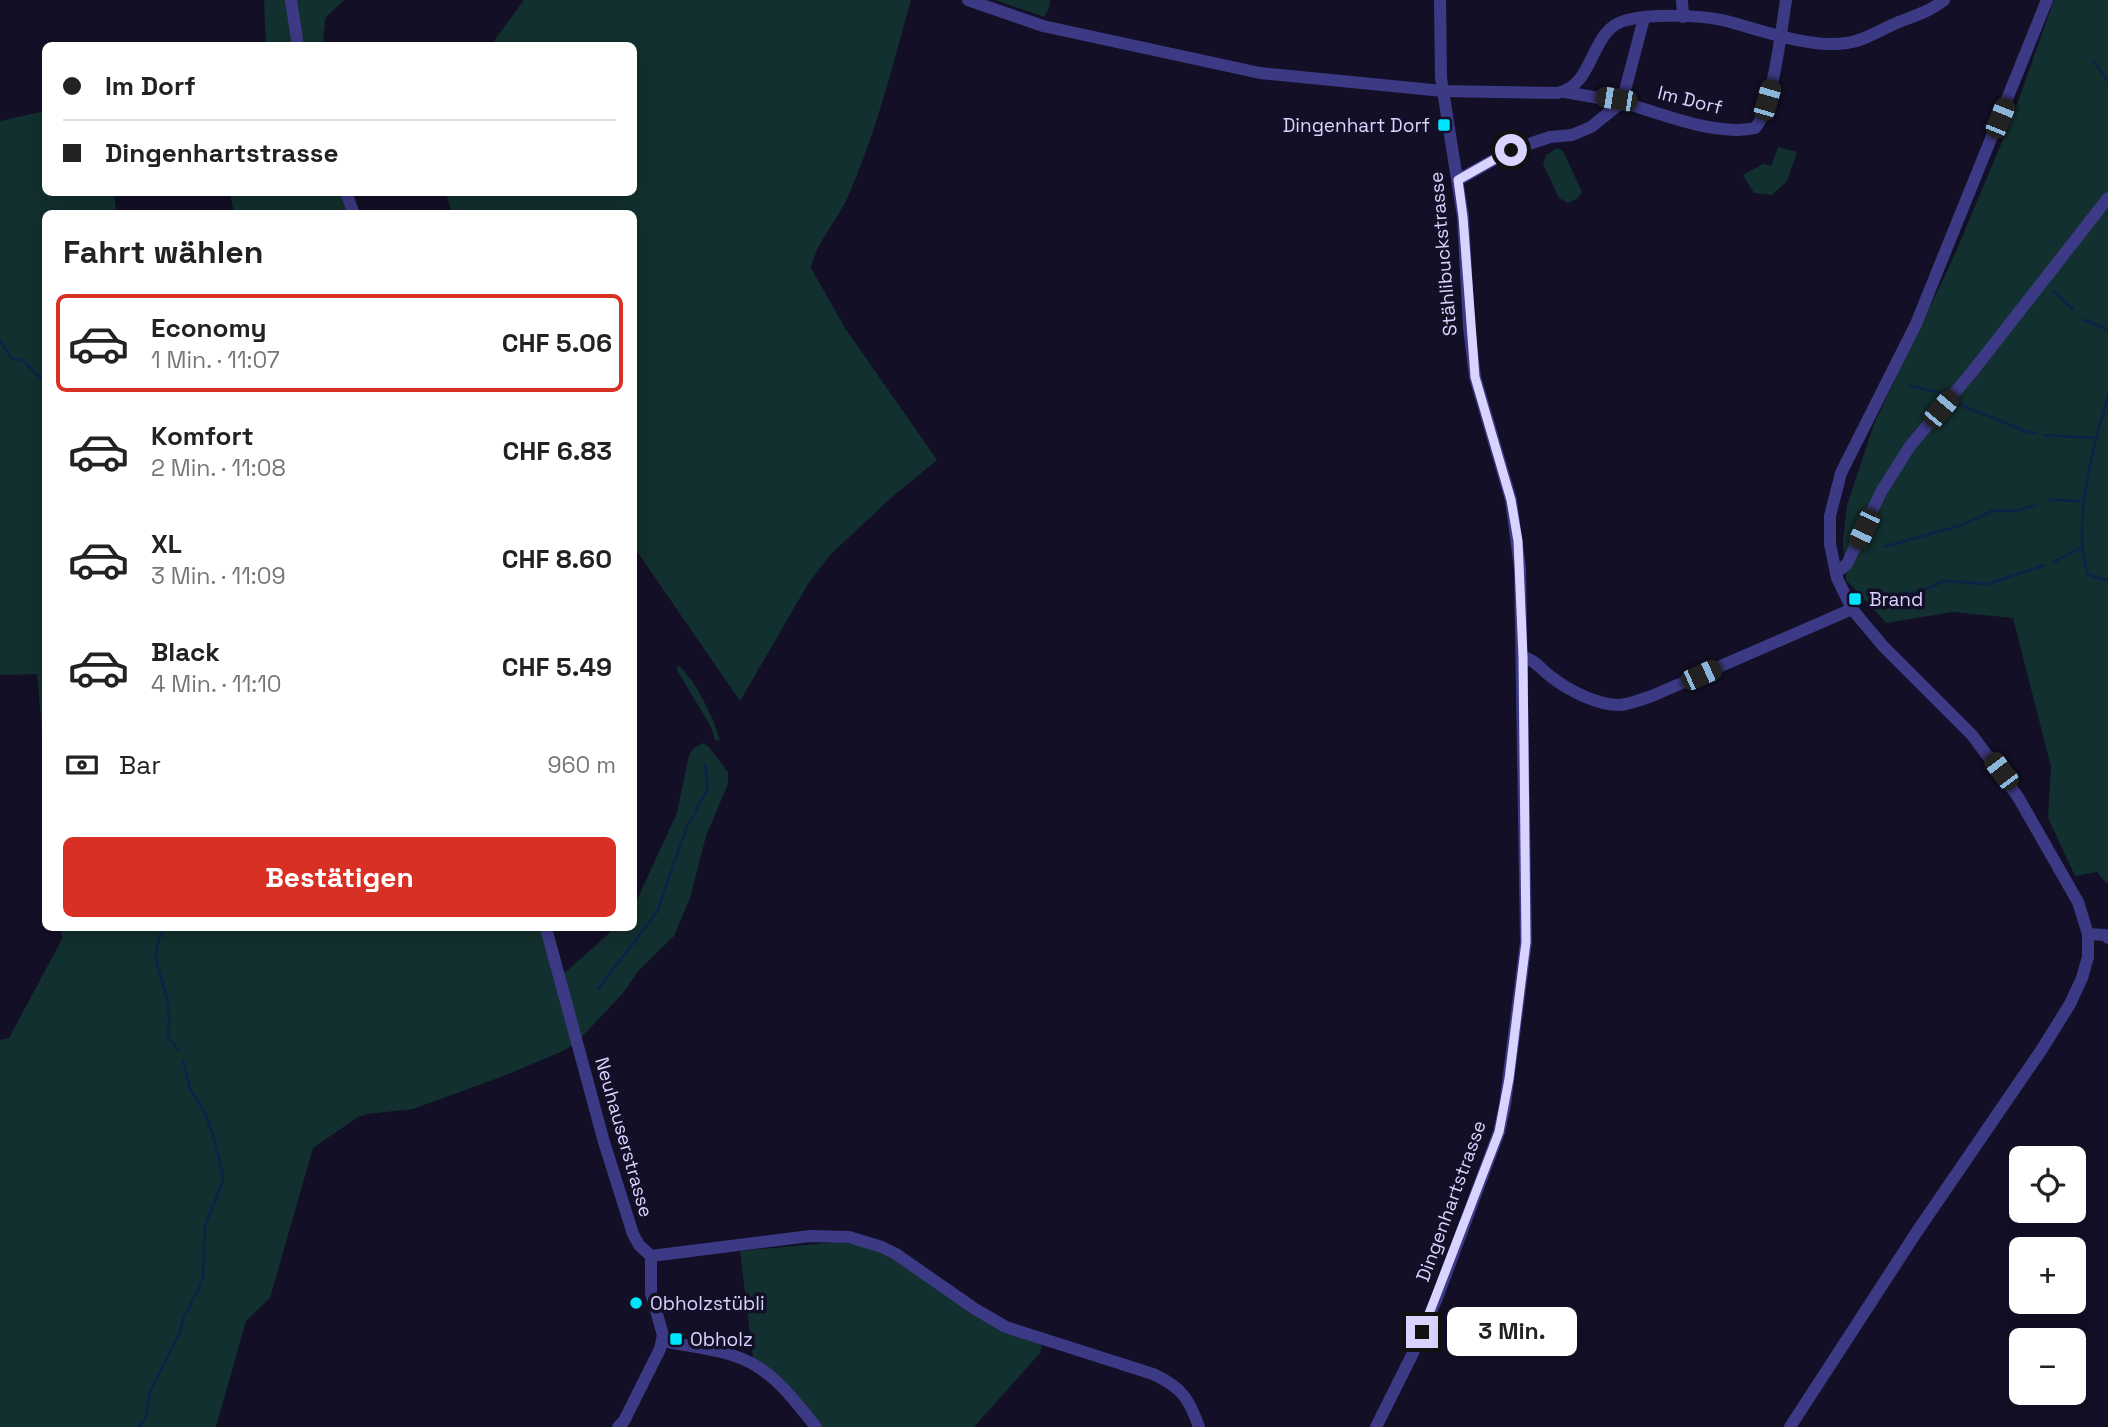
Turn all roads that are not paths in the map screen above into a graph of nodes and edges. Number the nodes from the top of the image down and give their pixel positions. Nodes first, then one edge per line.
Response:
1 (291, 0) edge
2 (968, 0) edge
3 (1440, 0) edge
4 (1682, 0) edge
5 (1786, 0) edge
6 (1944, 0) edge
7 (2047, 0) edge
8 (1683, 16) junction
9 (1644, 18) junction
10 (1781, 36) junction
11 (297, 42) edge
12 (1443, 91) junction
13 (1565, 92) junction
14 (1622, 102) junction
15 (1458, 180) junction
16 (2108, 198) edge
17 (1836, 573) junction
18 (1852, 608) junction
19 (1523, 657) junction
20 (547, 931) edge
21 (2088, 934) junction
22 (2108, 938) edge
23 (651, 1256) junction
24 (662, 1341) junction
25 (618, 1427) edge
26 (816, 1427) edge
27 (1199, 1427) edge
28 (1376, 1427) edge
29 (1790, 1427) edge

1 - 11 street
2 - 12 street
3 - 12 street, Stählibuckstrasse
4 - 8 street
5 - 10 street
6 - 10 street
7 - 17 street
8 - 9 street
8 - 10 street
9 - 13 street
9 - 14 street
10 - 14 street, Im Dorf
12 - 13 street
12 - 15 street, Stählibuckstrasse
13 - 14 street
14 - 15 street
15 - 19 street, Stählibuckstrasse
16 - 17 street
17 - 18 street
18 - 19 street
18 - 21 street
19 - 28 street, Dingenhartstrasse
20 - 23 street, Neuhauserstrasse
21 - 22 street
21 - 29 street
23 - 24 street
23 - 27 street
24 - 25 street
24 - 26 street

